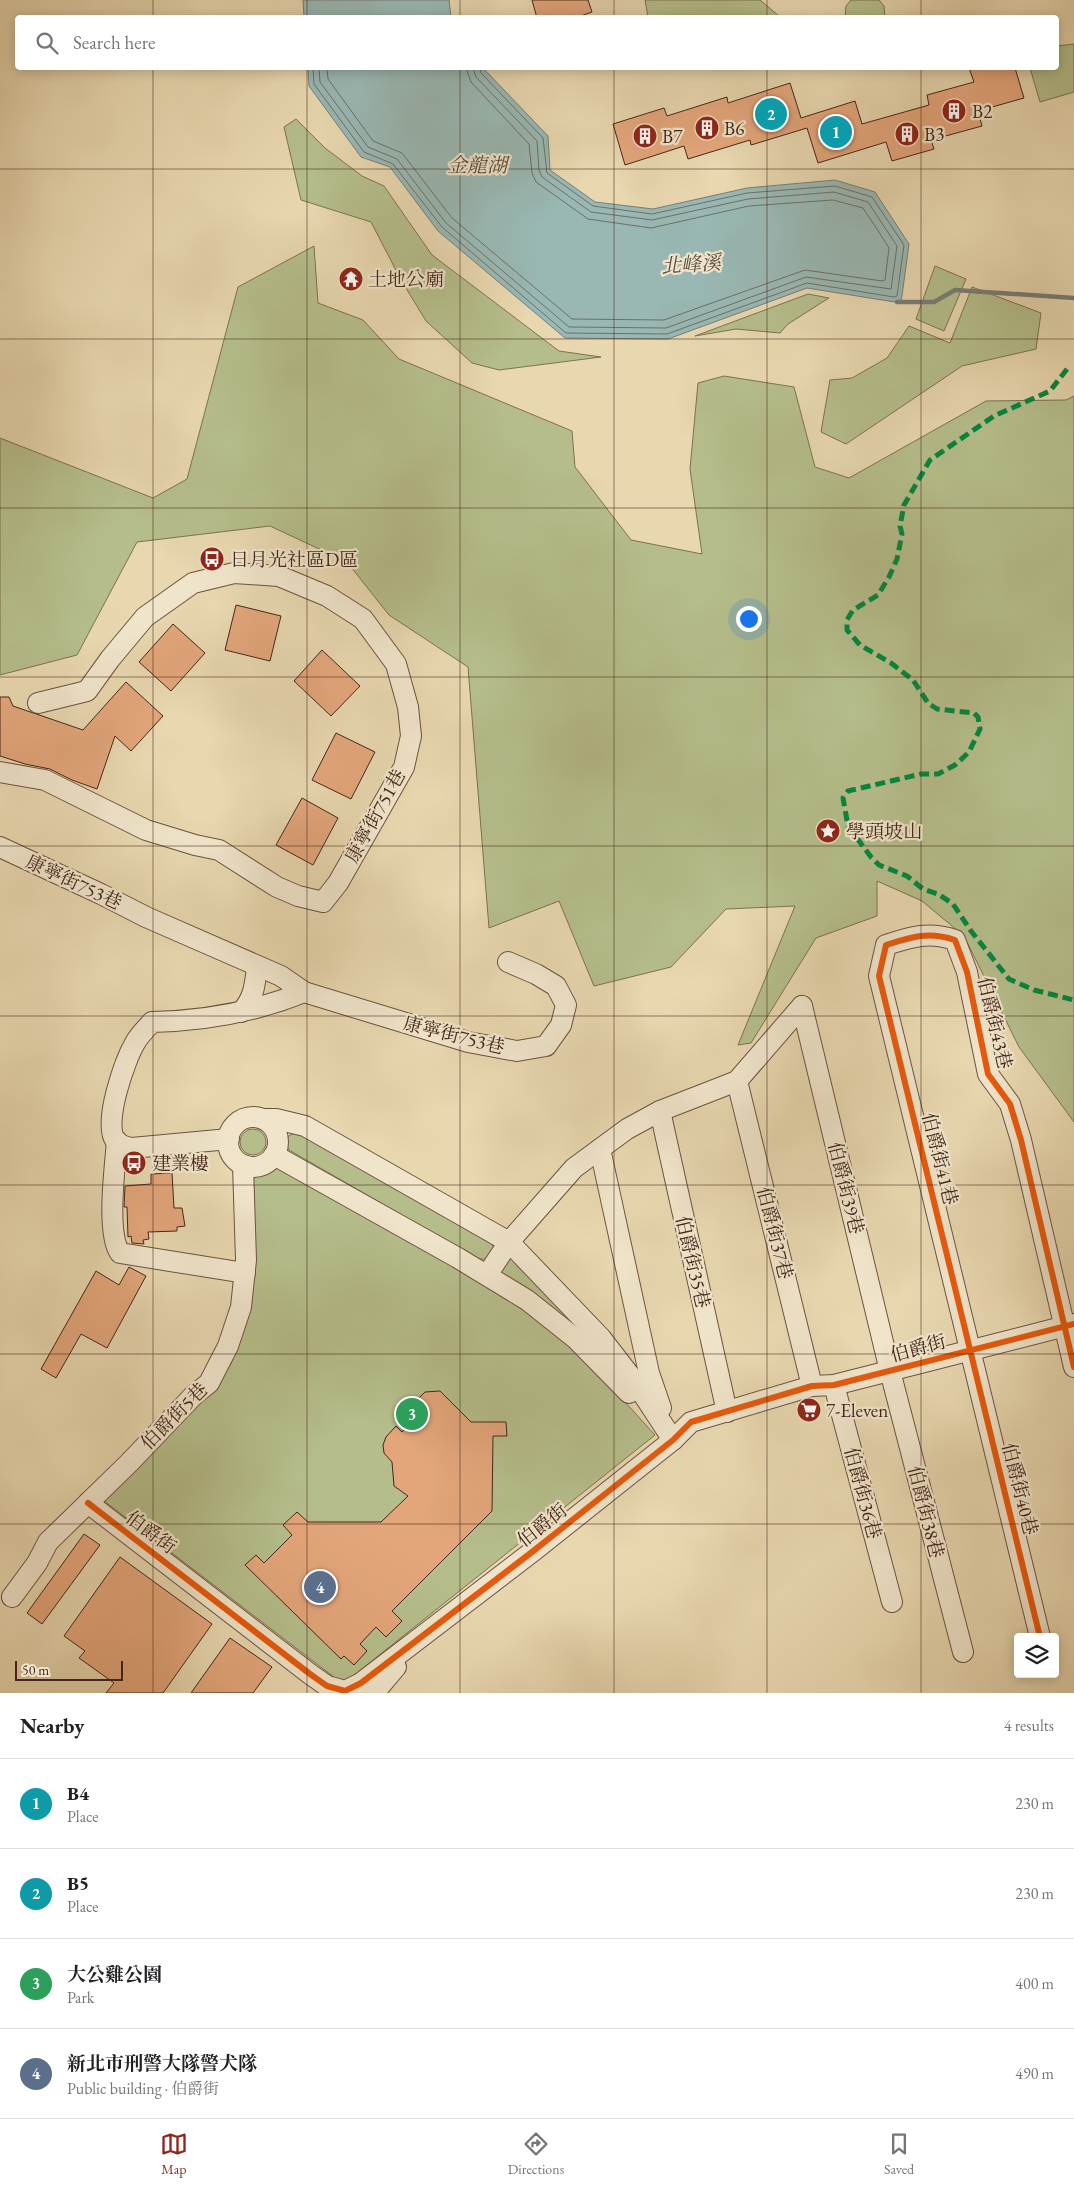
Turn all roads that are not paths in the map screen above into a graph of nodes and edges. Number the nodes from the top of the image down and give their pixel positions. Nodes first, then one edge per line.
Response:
1 (38, 702) dead end
2 (0, 772) edge
3 (0, 847) edge
4 (508, 962) dead end
5 (257, 967) junction
6 (879, 976) joint
7 (304, 992) junction
8 (241, 1012) junction
9 (737, 1080) junction
10 (660, 1111) junction
11 (263, 1119) junction
12 (228, 1139) junction
13 (117, 1141) junction
14 (600, 1149) junction
15 (274, 1155) junction
16 (243, 1165) junction
17 (509, 1242) junction
18 (245, 1273) junction
19 (487, 1275) junction
20 (1069, 1325) edge
21 (971, 1349) junction
22 (1074, 1366) edge
23 (890, 1371) junction
24 (834, 1385) junction
25 (812, 1386) junction
26 (727, 1412) junction
27 (673, 1440) junction
28 (88, 1503) junction
29 (12, 1597) dead end
30 (892, 1602) dead end
31 (1039, 1633) edge
32 (419, 1638) junction
33 (962, 1652) dead end
34 (374, 1693) edge

1 - 2 street, 康寧街751巷
3 - 5 street, 康寧街753巷
4 - 7 street, 康寧街753巷
5 - 7 street, 康寧街753巷
5 - 8 street
6 - 20 street, 伯爵街43巷
6 - 21 street, 伯爵街41巷
7 - 8 street
8 - 13 street
9 - 10 street
9 - 23 street, 伯爵街39巷
9 - 25 street, 伯爵街37巷
10 - 14 street
10 - 26 street, 伯爵街35巷
11 - 12 street
11 - 15 street
11 - 17 street
12 - 13 street
12 - 16 street
13 - 18 street
14 - 17 street
14 - 27 street
15 - 16 street
15 - 19 street
16 - 18 street, 伯爵街5巷
17 - 19 street
17 - 27 street
18 - 28 street, 伯爵街5巷
19 - 27 street
20 - 21 street, 伯爵街
20 - 22 street
21 - 23 street, 伯爵街
21 - 31 street, 伯爵街40巷
23 - 24 street, 伯爵街
23 - 33 street, 伯爵街38巷
24 - 25 street, 伯爵街
24 - 30 street, 伯爵街36巷
25 - 26 street, 伯爵街
26 - 27 street, 伯爵街
27 - 32 street, 伯爵街
28 - 29 street
28 - 32 street, 伯爵街
32 - 34 street

